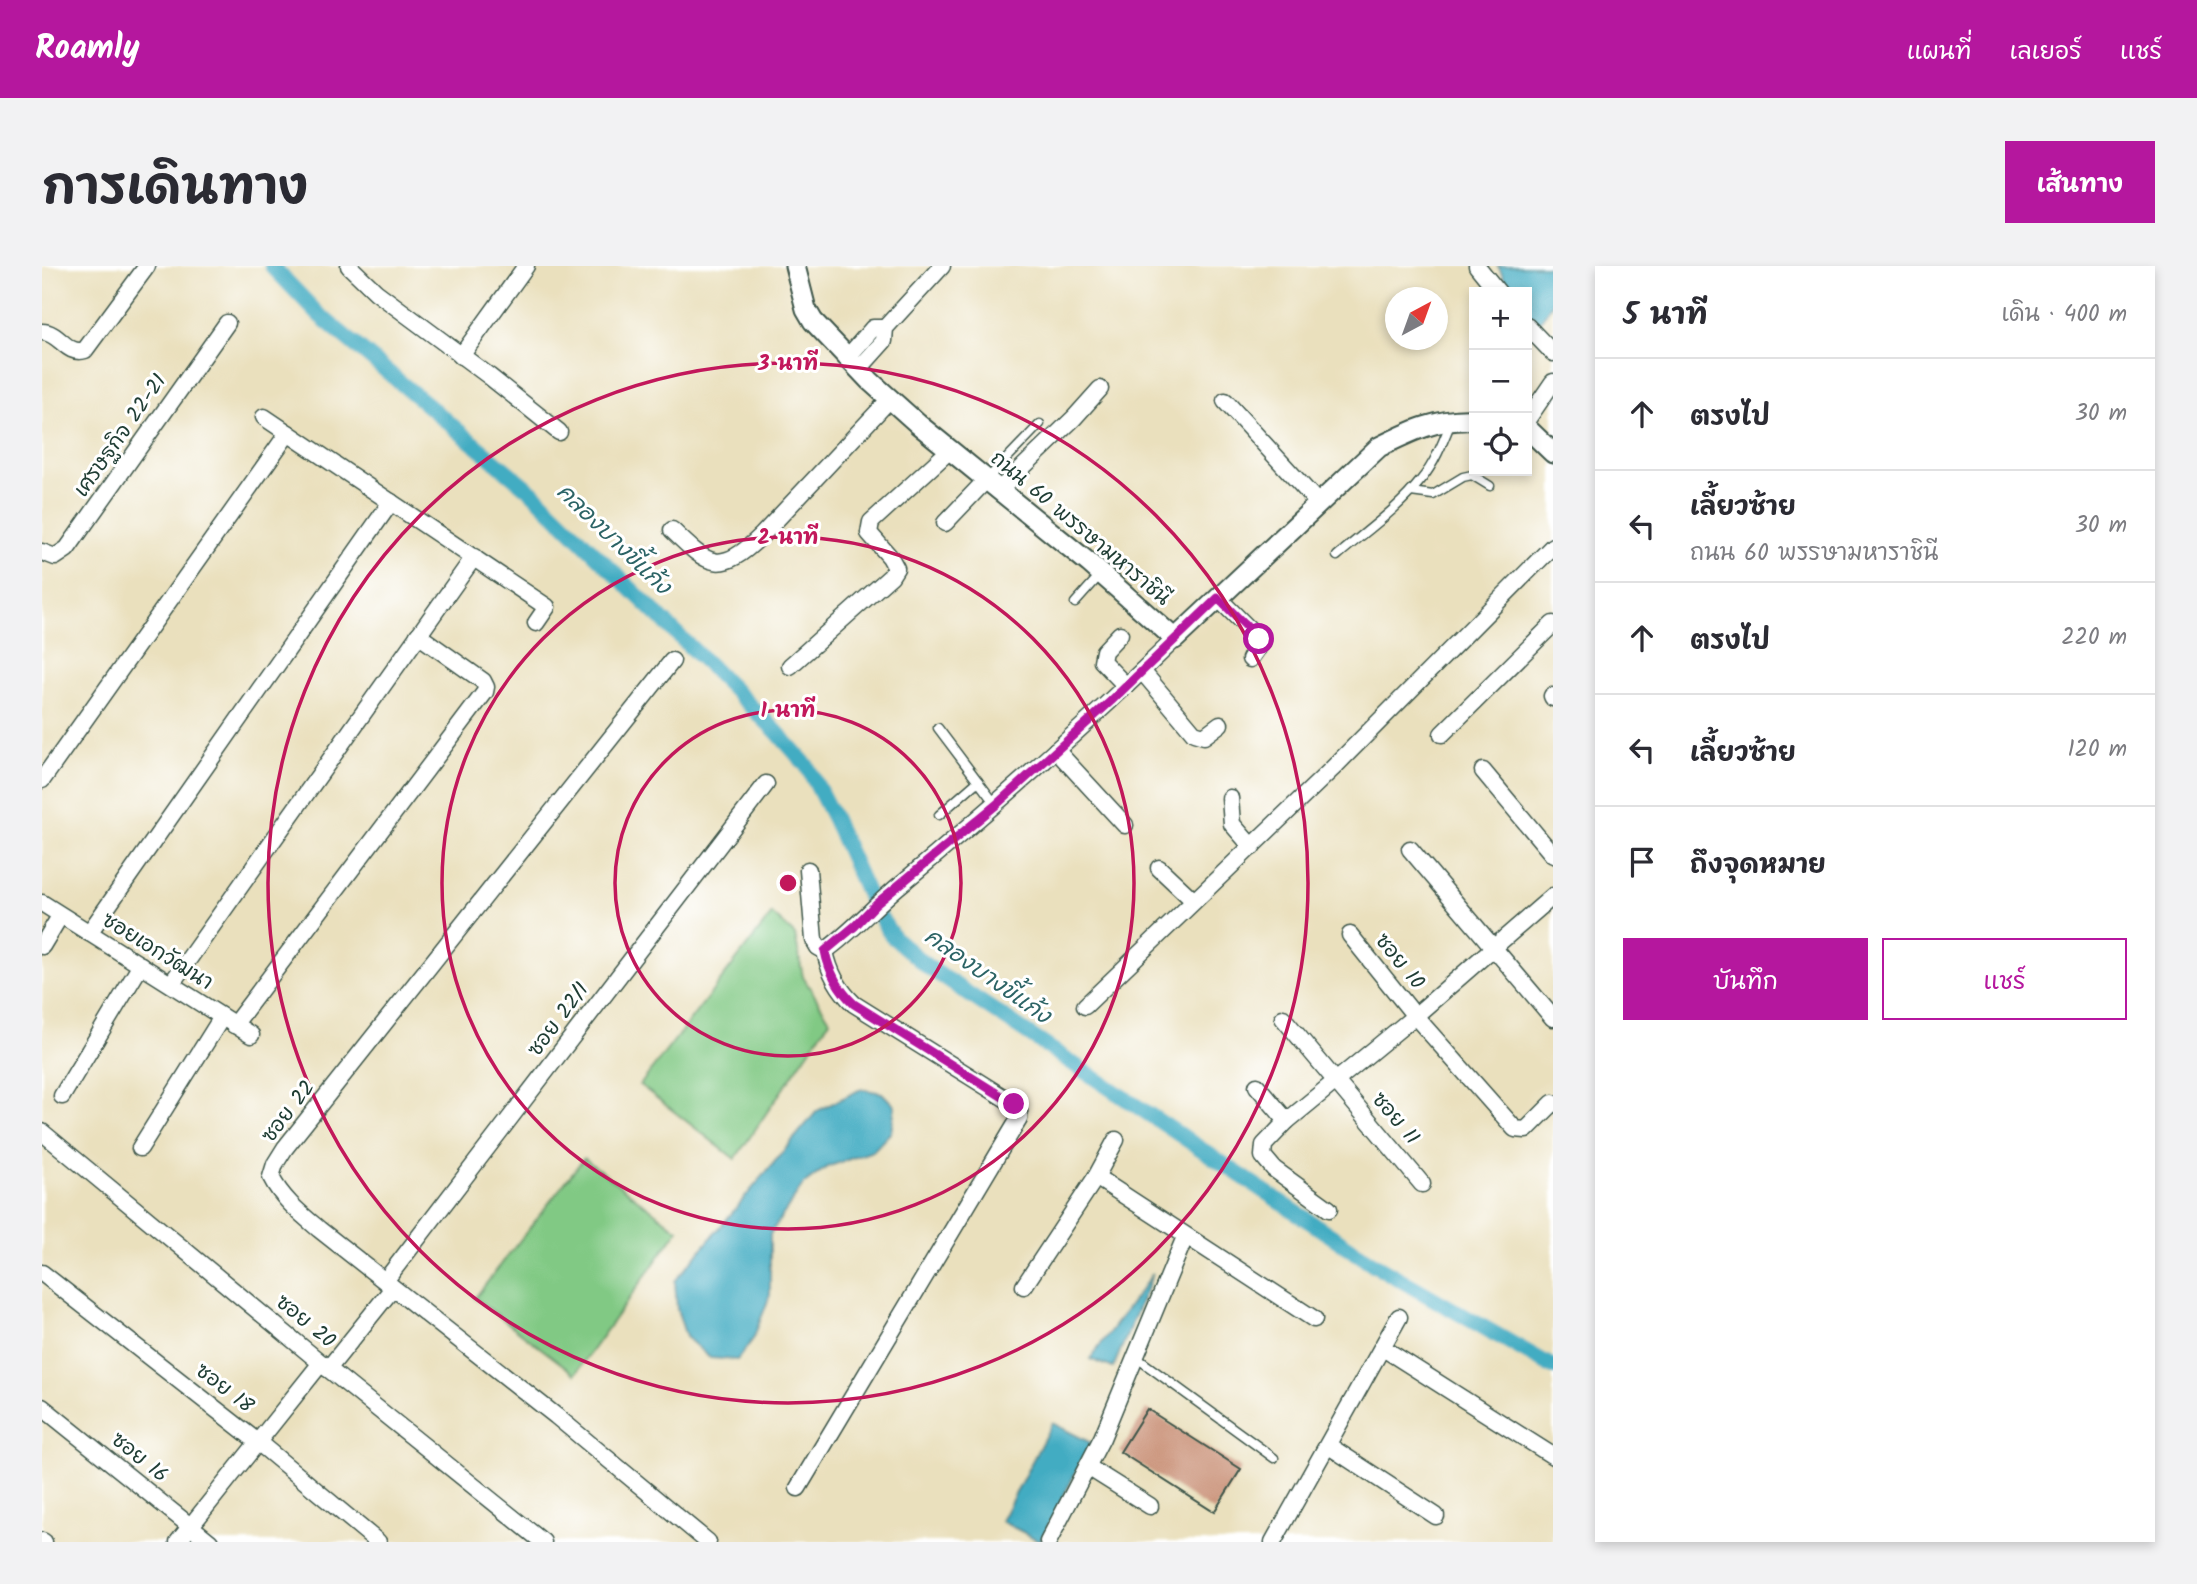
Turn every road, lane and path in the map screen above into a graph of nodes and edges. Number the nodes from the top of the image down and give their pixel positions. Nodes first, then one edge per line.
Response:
1 (147, 266) edge
2 (349, 266) edge
3 (526, 266) edge
4 (795, 266) edge
5 (942, 266) edge
6 (1477, 266) edge
7 (1494, 287) edge
8 (227, 323) dead end
9 (1532, 331) edge
10 (42, 332) edge
11 (1553, 353) edge
12 (461, 356) junction
13 (853, 364) junction
14 (1553, 382) edge
15 (1100, 389) dead end
16 (890, 399) junction
17 (1225, 401) dead end
18 (1532, 413) edge
19 (264, 417) dead end
20 (1469, 420) edge
21 (1451, 422) junction
22 (1040, 424) dead end
23 (559, 432) dead end
24 (289, 433) junction
25 (1532, 433) edge
26 (950, 450) junction
27 (1553, 453) edge
28 (993, 484) junction
29 (1490, 486) dead end
30 (1411, 492) junction
31 (391, 502) junction
32 (1318, 503) junction
33 (945, 523) dead end
34 (672, 530) dead end
35 (1553, 546) edge
36 (42, 552) edge
37 (474, 556) junction
38 (1337, 556) dead end
39 (1101, 574) junction
40 (1218, 598) junction
41 (1075, 603) dead end
42 (536, 623) dead end
43 (1553, 624) edge
44 (1120, 634) dead end
45 (418, 635) junction
46 (1175, 639) junction
47 (1250, 659) dead end
48 (672, 661) dead end
49 (790, 666) dead end
50 (1142, 671) junction
51 (1126, 686) junction
52 (1220, 724) dead end
53 (938, 728) dead end
54 (1442, 734) dead end
55 (1056, 750) junction
56 (1483, 771) dead end
57 (42, 780) edge
58 (978, 781) junction
59 (766, 784) dead end
60 (1230, 797) dead end
61 (996, 805) junction
62 (939, 815) dead end
63 (1125, 825) dead end
64 (1252, 846) junction
65 (1410, 849) dead end
66 (1553, 855) edge
67 (1159, 868) dead end
68 (807, 870) dead end
69 (1553, 896) edge
70 (1194, 901) junction
71 (42, 903) edge
72 (60, 916) junction
73 (89, 933) junction
74 (1350, 935) dead end
75 (42, 946) edge
76 (1493, 947) junction
77 (825, 951) junction
78 (141, 965) junction
79 (171, 984) junction
80 (1085, 1006) dead end
81 (1415, 1016) junction
82 (1283, 1018) dead end
83 (1553, 1018) edge
84 (228, 1021) junction
85 (251, 1035) dead end
86 (1335, 1081) junction
87 (1257, 1086) dead end
88 (62, 1096) dead end
89 (1553, 1103) edge
90 (1287, 1121) junction
91 (42, 1132) edge
92 (1116, 1140) dead end
93 (140, 1148) dead end
94 (1096, 1177) junction
95 (1422, 1184) dead end
96 (1329, 1209) dead end
97 (1185, 1237) junction
98 (42, 1273) edge
99 (389, 1285) junction
100 (1024, 1286) dead end
101 (1399, 1317) dead end
102 (1314, 1319) dead end
103 (1383, 1348) junction
104 (1137, 1358) junction
105 (324, 1366) junction
106 (42, 1407) edge
107 (258, 1443) junction
108 (1329, 1446) junction
109 (1553, 1456) edge
110 (1274, 1458) dead end
111 (1088, 1467) junction
112 (798, 1488) dead end
113 (1150, 1506) dead end
114 (1436, 1516) dead end
115 (191, 1527) junction
116 (178, 1542) edge
117 (209, 1542) edge
118 (378, 1542) edge
119 (543, 1542) edge
120 (707, 1542) edge
121 (1048, 1542) edge
122 (1273, 1542) edge

1 - 10 street
2 - 12 street
3 - 12 street
4 - 13 street, ถนน 60 พรรษามหาราชินี
5 - 13 street
6 - 7 street
8 - 36 street, เศรษฐกิจ 22-21
9 - 11 street
12 - 23 street
13 - 16 street, ถนน 60 พรรษามหาราชินี
14 - 18 street
15 - 28 street
16 - 26 street, ถนน 60 พรรษามหาราชินี
16 - 34 street
17 - 32 street
19 - 24 street
20 - 21 street, ถนน 60 พรรษามหาราชินี
21 - 30 lane
21 - 32 street, ถนน 60 พรรษามหาราชินี
22 - 28 lane
24 - 31 street
24 - 57 street
25 - 27 street
26 - 28 street, ถนน 60 พรรษามหาราชินี
26 - 49 street
28 - 33 street
28 - 39 street, ถนน 60 พรรษามหาราชินี
29 - 30 lane
30 - 38 lane
31 - 37 street
31 - 73 street
32 - 40 street, ถนน 60 พรรษามหาราชินี
35 - 64 street
37 - 42 street
37 - 45 street
39 - 41 lane
39 - 46 street, ถนน 60 พรรษามหาราชินี
40 - 46 street, ถนน 60 พรรษามหาราชินี
40 - 47 street
43 - 54 street
44 - 51 street
45 - 79 street
45 - 84 street
46 - 50 street
48 - 99 street, ซอย 22
50 - 51 street
50 - 52 street
51 - 55 street
53 - 58 lane
55 - 61 street
55 - 63 street
56 - 66 street
58 - 61 lane
58 - 62 lane
59 - 99 street, ซอย 22/1
60 - 64 street
61 - 77 street
64 - 70 street
65 - 76 street
67 - 70 street
68 - 77 street
69 - 76 street
70 - 80 street
71 - 72 street, ซอยเอกวัฒนา
72 - 73 street, ซอยเอกวัฒนา
72 - 75 street
73 - 78 street, ซอยเอกวัฒนา
74 - 81 street, ซอย 10
76 - 81 street
76 - 83 street
77 - 112 street
78 - 79 street, ซอยเอกวัฒนา
78 - 88 street
79 - 84 street, ซอยเอกวัฒนา
81 - 86 street
81 - 89 street, ซอย 10
82 - 86 street, ซอย 11
84 - 85 street, ซอยเอกวัฒนา
84 - 93 street
86 - 90 street
86 - 95 street, ซอย 11
87 - 90 street
90 - 96 street
91 - 105 street, ซอย 20
92 - 94 street
94 - 97 street
94 - 100 street
97 - 102 street
97 - 104 street
98 - 107 street, ซอย 18
99 - 105 street, ซอย 22/1
99 - 120 street, ซอย 22
101 - 103 street
103 - 108 street
103 - 109 street
104 - 110 lane
104 - 111 street
105 - 107 street, ซอย 22/1
105 - 119 street, ซอย 20
106 - 115 street, ซอย 16
107 - 115 street, ซอย 22/1
107 - 118 street, ซอย 18
108 - 114 street
108 - 122 street
111 - 113 street
111 - 121 street
115 - 116 street, ซอย 22/1
115 - 117 street, ซอย 16

